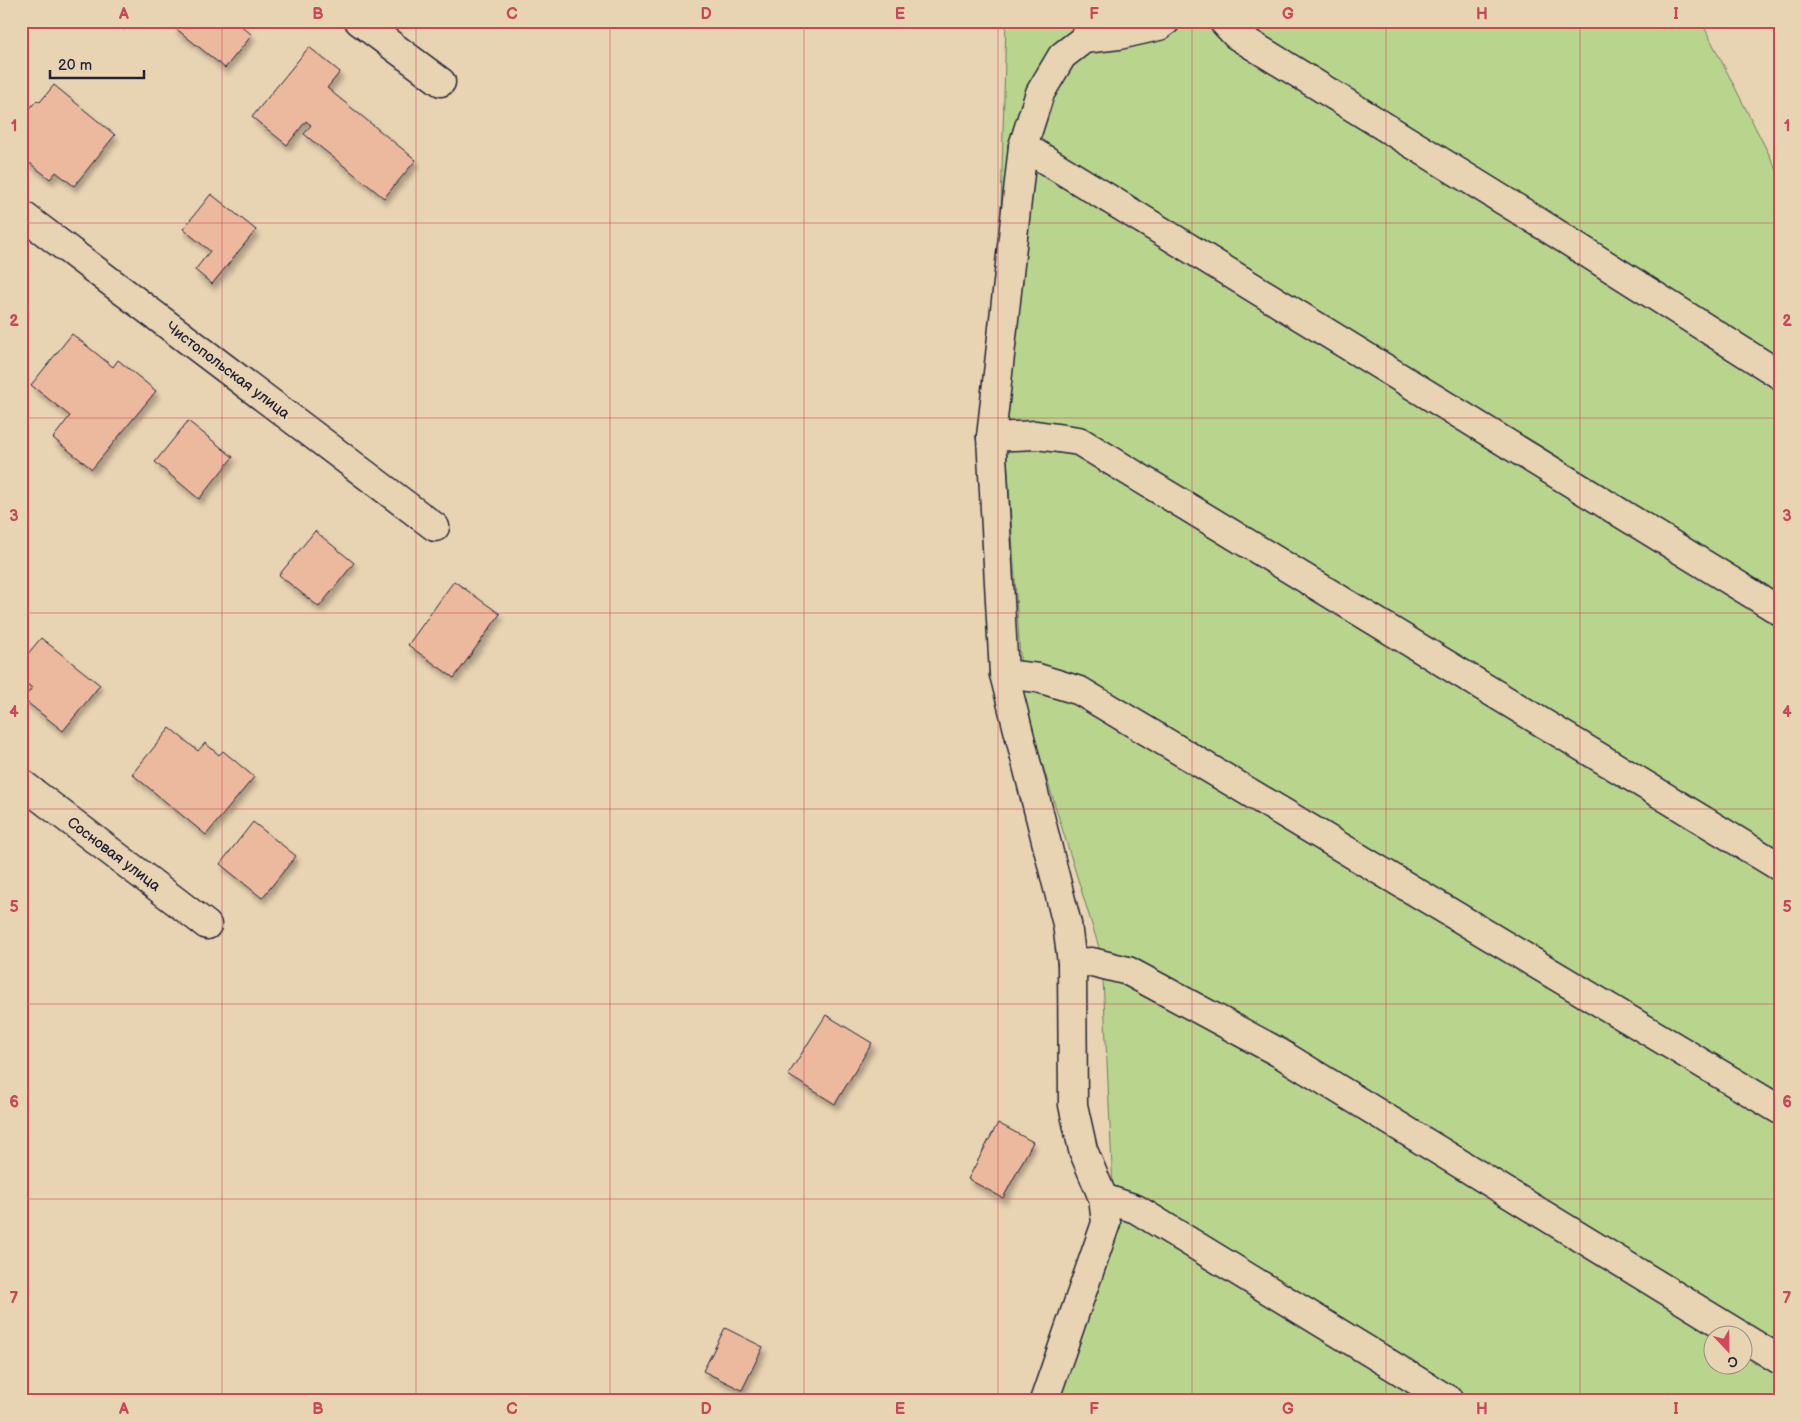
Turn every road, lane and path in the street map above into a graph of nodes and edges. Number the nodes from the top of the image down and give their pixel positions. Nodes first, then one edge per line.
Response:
1 (359, 21) edge
2 (1166, 21) edge
3 (1223, 21) edge
4 (441, 82) dead end
5 (1023, 146) junction
6 (21, 214) edge
7 (1780, 375) edge
8 (991, 437) junction
9 (435, 527) dead end
10 (1780, 611) edge
11 (1004, 674) junction
12 (21, 783) edge
13 (1780, 867) edge
14 (207, 925) dead end
15 (1072, 963) junction
16 (1780, 1110) edge
17 (1103, 1198) junction
18 (1722, 1324) edge
19 (1754, 1344) edge
20 (1780, 1360) edge
21 (1044, 1401) edge
22 (1450, 1401) edge

1 - 4 street
2 - 5 street
3 - 7 street
5 - 8 street
5 - 10 street
6 - 9 street, Чистопольская улица
8 - 11 street
8 - 13 street
11 - 15 street
11 - 16 street
12 - 14 street, Сосновая улица
15 - 17 street
15 - 18 street
17 - 21 street
17 - 22 street
19 - 20 street

